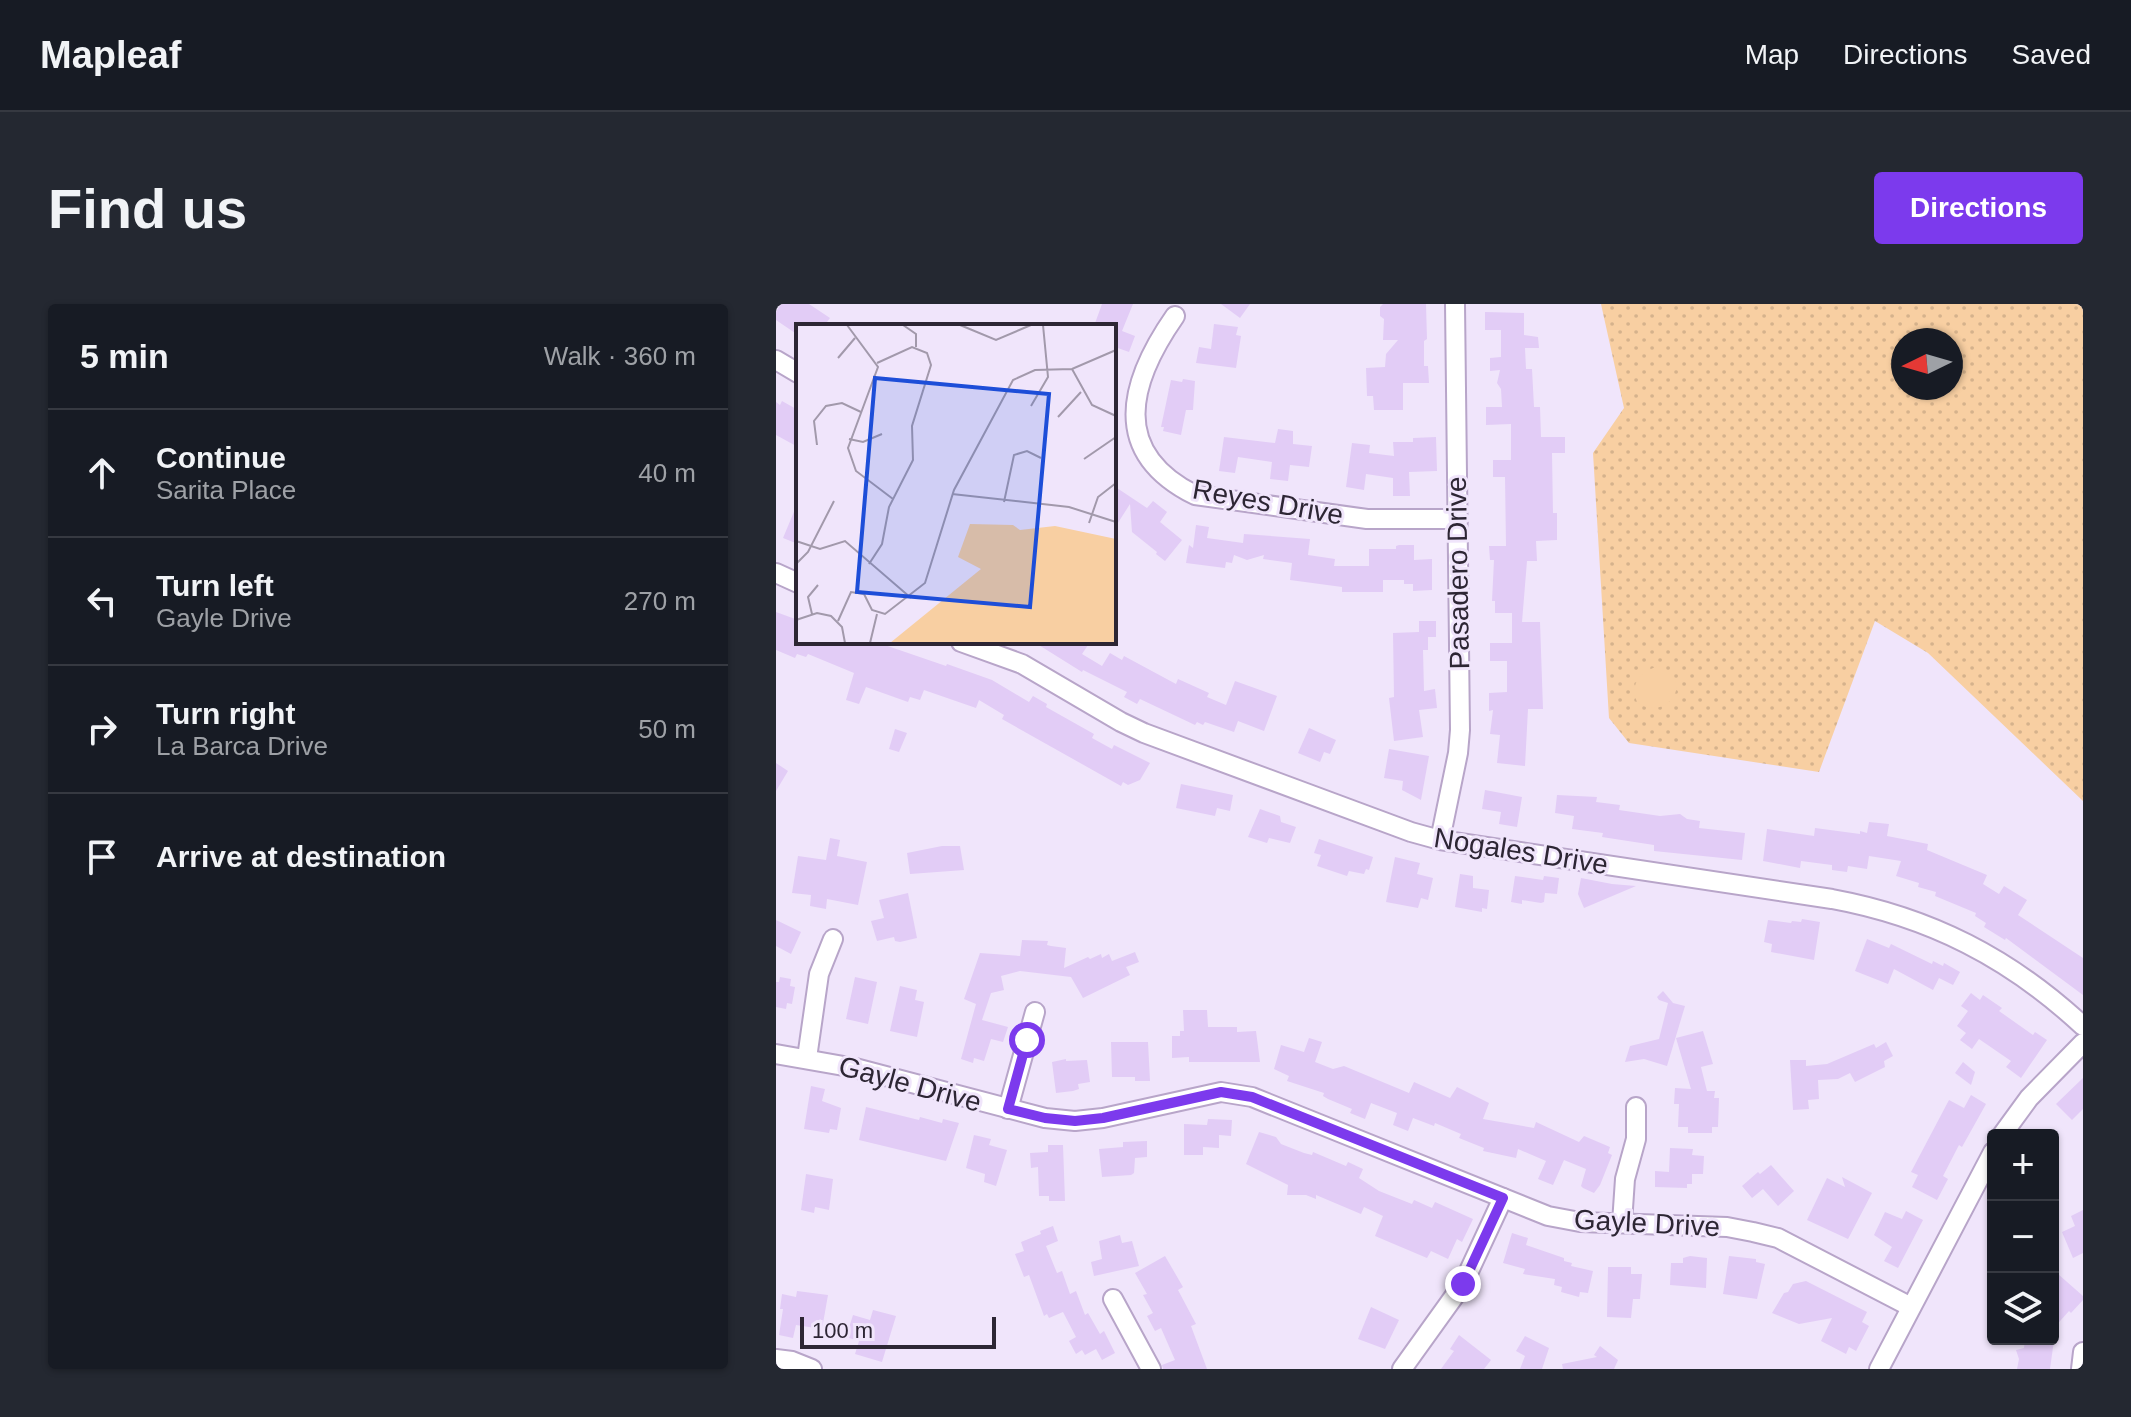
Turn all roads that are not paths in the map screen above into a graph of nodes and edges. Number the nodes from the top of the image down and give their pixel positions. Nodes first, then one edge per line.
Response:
1 (1455, 304) edge
2 (1175, 316) dead end
3 (776, 360) edge
4 (796, 372) edge
5 (1458, 519) junction
6 (776, 573) edge
7 (796, 582) edge
8 (967, 644) edge
9 (1440, 840) junction
10 (833, 939) dead end
11 (1035, 1012) dead end
12 (2083, 1026) edge
13 (2083, 1043) edge
14 (776, 1054) edge
15 (807, 1058) junction
16 (1636, 1107) dead end
17 (1008, 1109) junction
18 (2006, 1129) edge
19 (1987, 1163) edge
20 (1503, 1198) junction
21 (1622, 1223) junction
22 (1113, 1299) dead end
23 (1911, 1307) junction
24 (2083, 1352) edge
25 (776, 1359) edge
26 (812, 1369) edge
27 (1151, 1369) edge
28 (1402, 1369) edge
29 (1879, 1369) edge
30 (2081, 1369) edge

1 - 5 street, Pasadero Drive
2 - 5 street, Reyes Drive
3 - 4 street
5 - 9 street, Pasadero Drive
6 - 7 street
8 - 9 street, Nogales Drive
9 - 12 street, Nogales Drive
10 - 15 street
11 - 17 street
13 - 18 street
14 - 15 street, Gayle Drive
15 - 17 street, Gayle Drive
16 - 21 street
17 - 20 street, Gayle Drive
19 - 23 street
20 - 21 street, Gayle Drive
20 - 28 street
21 - 23 street, Gayle Drive
22 - 27 street
23 - 29 street
24 - 30 street
25 - 26 street

